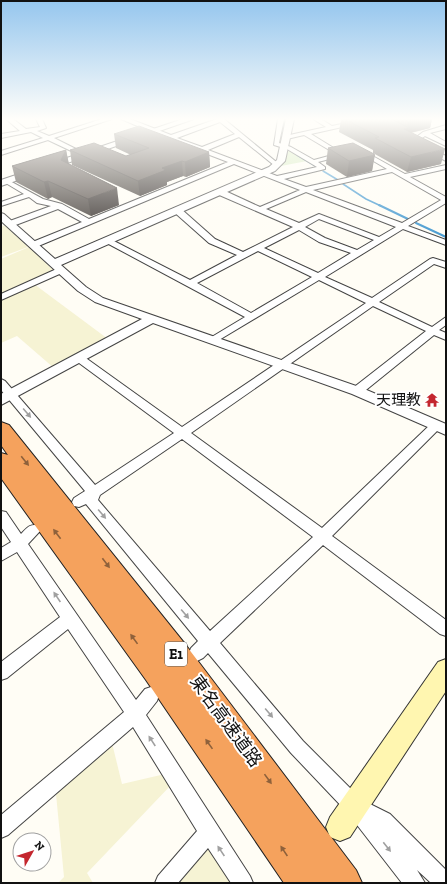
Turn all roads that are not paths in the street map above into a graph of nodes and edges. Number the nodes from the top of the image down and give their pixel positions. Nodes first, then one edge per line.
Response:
1 (68, 160) edge
2 (229, 160) edge
3 (271, 160) edge
4 (281, 160) edge
5 (309, 160) edge
6 (320, 160) edge
7 (377, 160) edge
8 (234, 162) junction
9 (312, 162) junction
10 (277, 165) junction
11 (446, 167) edge
12 (393, 170) junction
13 (264, 173) junction
14 (405, 176) junction
15 (277, 178) junction
16 (3, 182) edge
17 (307, 189) junction
18 (220, 192) junction
19 (28, 195) junction
20 (446, 200) edge
21 (1, 204) edge
22 (59, 206) junction
23 (260, 209) junction
24 (177, 210) junction
25 (5, 222) edge
26 (88, 222) junction
27 (298, 226) junction
28 (403, 227) junction
29 (380, 240) junction
30 (107, 241) junction
31 (446, 244) edge
32 (33, 245) junction
33 (258, 248) junction
34 (358, 254) junction
35 (243, 255) junction
36 (446, 266) edge
37 (57, 267) junction
38 (319, 277) junction
39 (190, 283) junction
40 (1, 298) edge
41 (373, 303) junction
42 (251, 317) junction
43 (151, 319) junction
44 (446, 320) edge
45 (433, 331) junction
46 (446, 337) edge
47 (214, 340) junction
48 (79, 358) junction
49 (283, 364) junction
50 (1, 383) edge
51 (357, 391) junction
52 (6, 397) edge
53 (441, 428) edge
54 (1, 430) edge
55 (182, 434) junction
56 (1, 461) edge
57 (94, 493) junction
58 (79, 502) dead end
59 (1, 516) edge
60 (34, 530) dead end
61 (322, 536) junction
62 (20, 543) junction
63 (1, 555) edge
64 (71, 618) junction
65 (446, 629) edge
66 (208, 642) junction
67 (197, 653) dead end
68 (446, 670) edge
69 (1, 672) edge
70 (151, 695) dead end
71 (135, 714) junction
72 (354, 805) junction
73 (340, 827) dead end
74 (1, 828) edge
75 (209, 832) junction
76 (165, 883) edge
77 (243, 883) edge
78 (306, 883) edge
79 (343, 883) edge
80 (415, 883) edge
81 (445, 883) edge

1 - 16 street
2 - 8 street
3 - 10 street
4 - 10 street
5 - 9 street
6 - 9 street
7 - 12 street
8 - 13 street
8 - 26 street
9 - 15 street
10 - 13 street
11 - 14 street
12 - 14 street
12 - 17 street
13 - 15 street
13 - 18 street
14 - 20 street
15 - 17 street
16 - 19 street
17 - 23 street
17 - 28 street
18 - 23 street
18 - 24 street
19 - 21 street
19 - 22 street
20 - 28 street
22 - 25 street
22 - 26 street
23 - 27 street
24 - 30 street
24 - 35 street
25 - 32 street
26 - 32 street
27 - 29 street
27 - 33 street
27 - 34 street
28 - 29 street
28 - 31 street
29 - 34 street
30 - 37 street
30 - 39 street
32 - 37 street
33 - 35 street
33 - 38 street
34 - 38 street
35 - 39 street
36 - 41 street
37 - 40 street
37 - 43 street
38 - 41 street
38 - 42 street
39 - 42 street
41 - 45 street
41 - 49 street
42 - 47 street
43 - 47 street
43 - 48 street
44 - 45 street
45 - 46 street
45 - 51 street
47 - 49 street
48 - 52 street
48 - 55 street
49 - 51 street
49 - 55 street
50 - 52 street
51 - 53 street
52 -> 57 street
53 - 61 street
54 -> 79 highway, 東名高速道路 / E1
55 - 57 street
55 - 61 street
78 -> 56 highway, 東名高速道路 / E1
57 - 58 street
57 -> 66 street
59 - 62 street
60 - 62 street
61 - 65 street
61 - 66 street
62 - 63 street
64 -> 62 street
64 - 69 street
64 - 71 street
66 - 67 street
66 -> 72 street
68 - 72 main road
70 - 71 street
71 - 74 street
75 -> 71 street
72 - 73 main road
72 -> 80 street
72 - 81 street
75 - 76 street
77 -> 75 street

